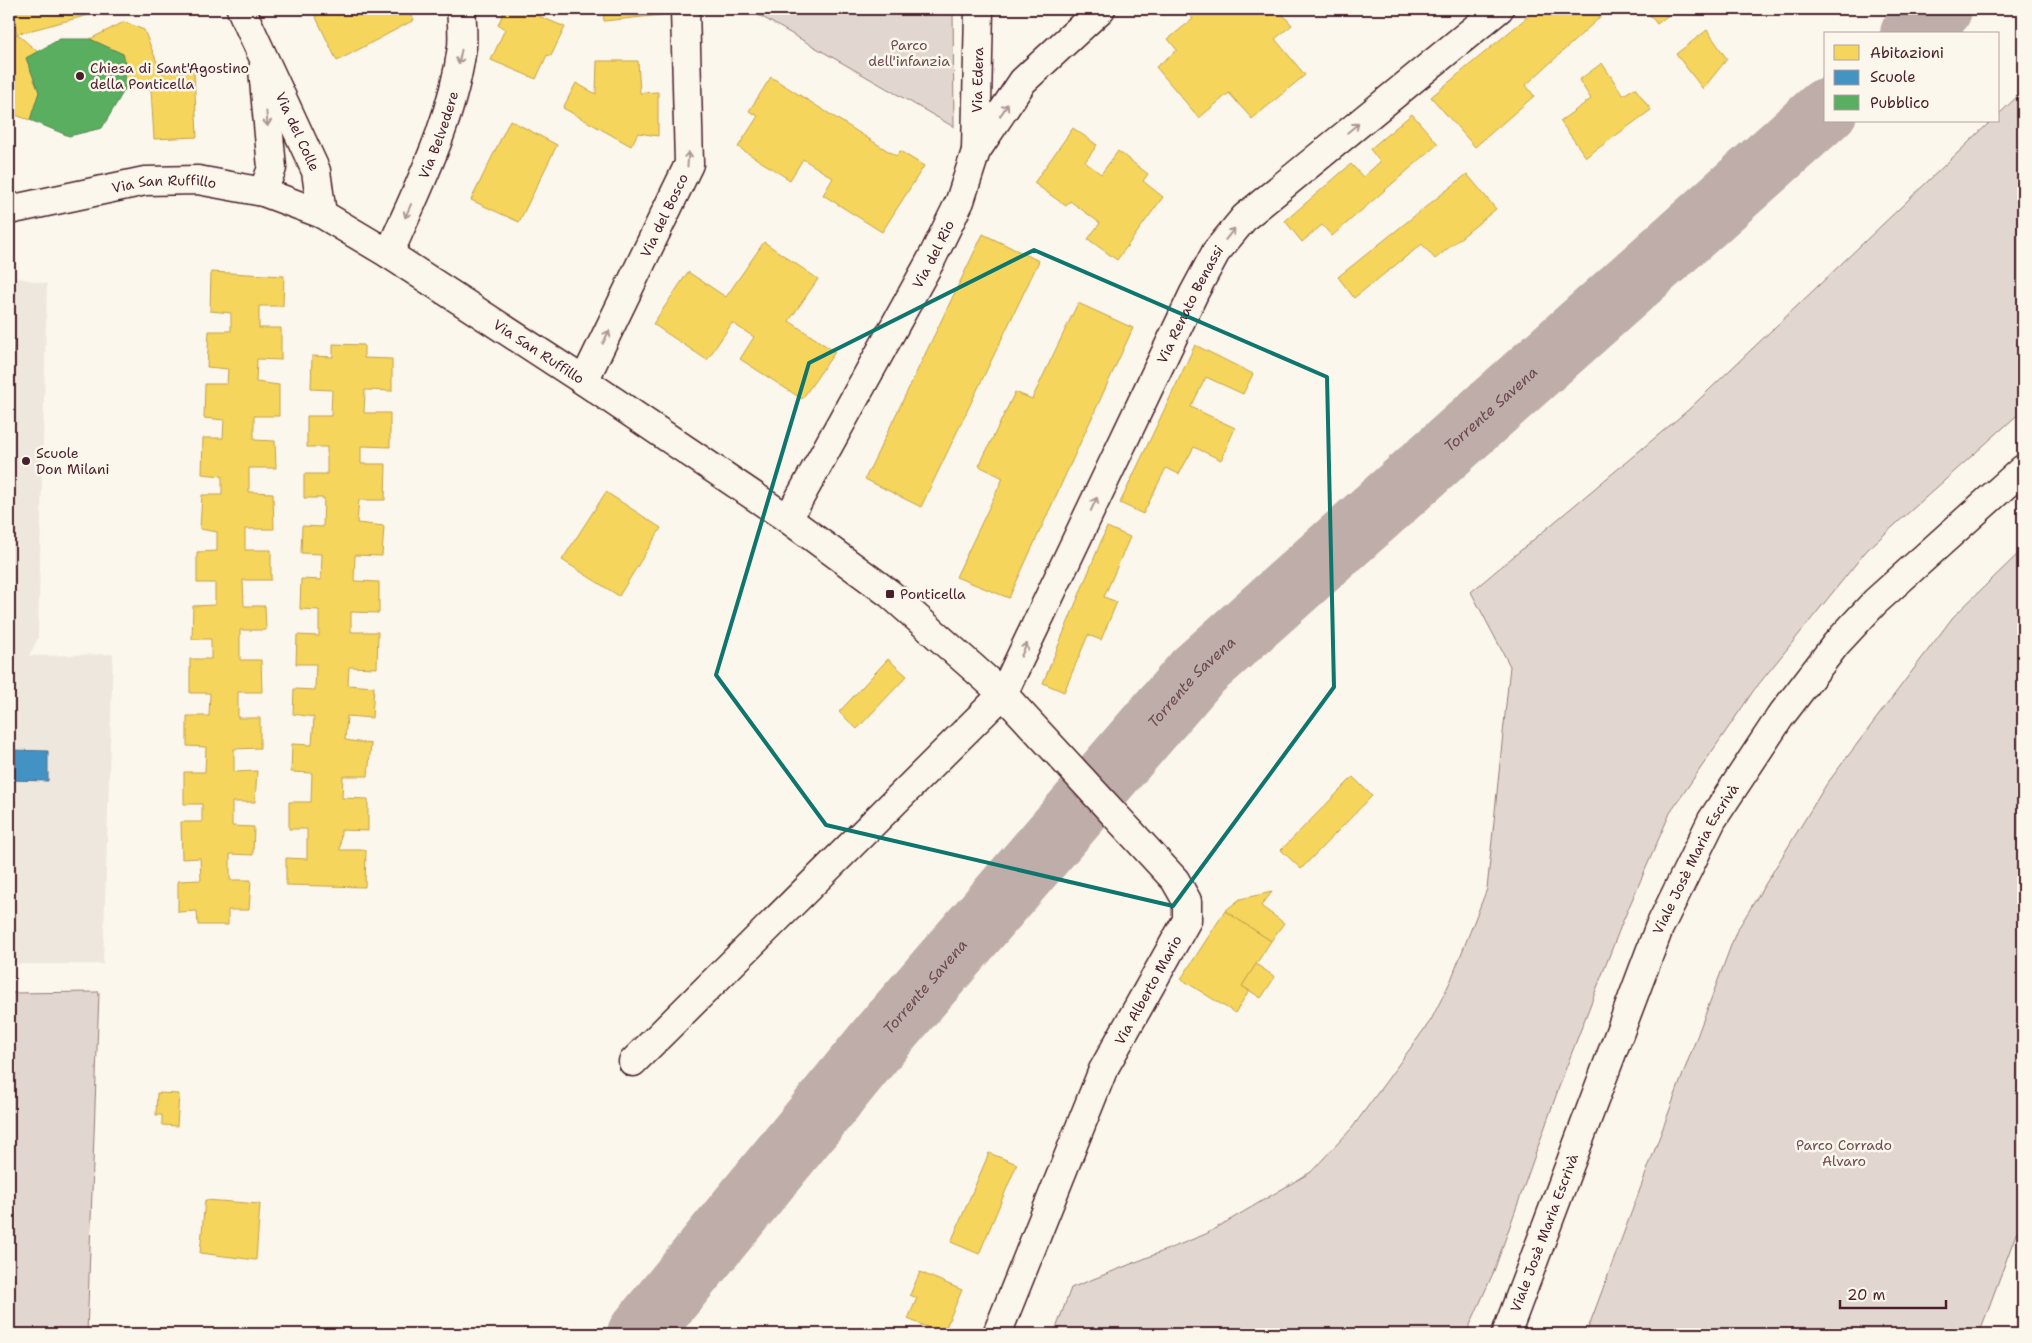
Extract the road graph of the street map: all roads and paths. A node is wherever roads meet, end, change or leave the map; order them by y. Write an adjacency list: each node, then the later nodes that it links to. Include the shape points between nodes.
1 (241, 9): 7 (street, Via del Colle)
2 (461, 9): 12 (street, Via Belvedere, one-way to 12, via 462,46 450,105 432,155)
3 (685, 9): 13 (street, Via del Bosco, one-way to 3, via 689,164)
4 (978, 9): 8 (street, Via Edera)
5 (1101, 9): 8 (street, Via del Rio, one-way to 5, via 1023,81)
6 (1499, 9): 16 (street, Via Renato Benassi, one-way to 6, via 1216,252 1245,217)
7 (262, 53): 9 (street, Via del Colle, one-way to 9, via 272,168); 11 (street, Via del Colle, via 316,171)
8 (976, 150): 15 (street, Via del Rio, via 960,201 932,260)
9 (263, 192): 10 (street, Via San Ruffillo, via 198,180 145,181); 11 (street, Via San Ruffillo)
10 (9, 210)
11 (322, 214): 12 (street, Via San Ruffillo)
12 (388, 254): 13 (street, Via San Ruffillo)
13 (584, 381): 15 (street, Via San Ruffillo)
14 (2023, 469): 19 (street, Viale Josè Maria Escrivà, via 1875,602 1836,644 1785,710 1712,820 1659,928)
15 (788, 519): 16 (street, Via San Ruffillo, via 890,594)
16 (1003, 694): 17 (street, Via Renato Benassi); 18 (street, Via Alberto Mario, via 1175,880 1188,901 1187,920 1103,1070)
17 (633, 1062)
18 (997, 1334)
19 (1506, 1334)

